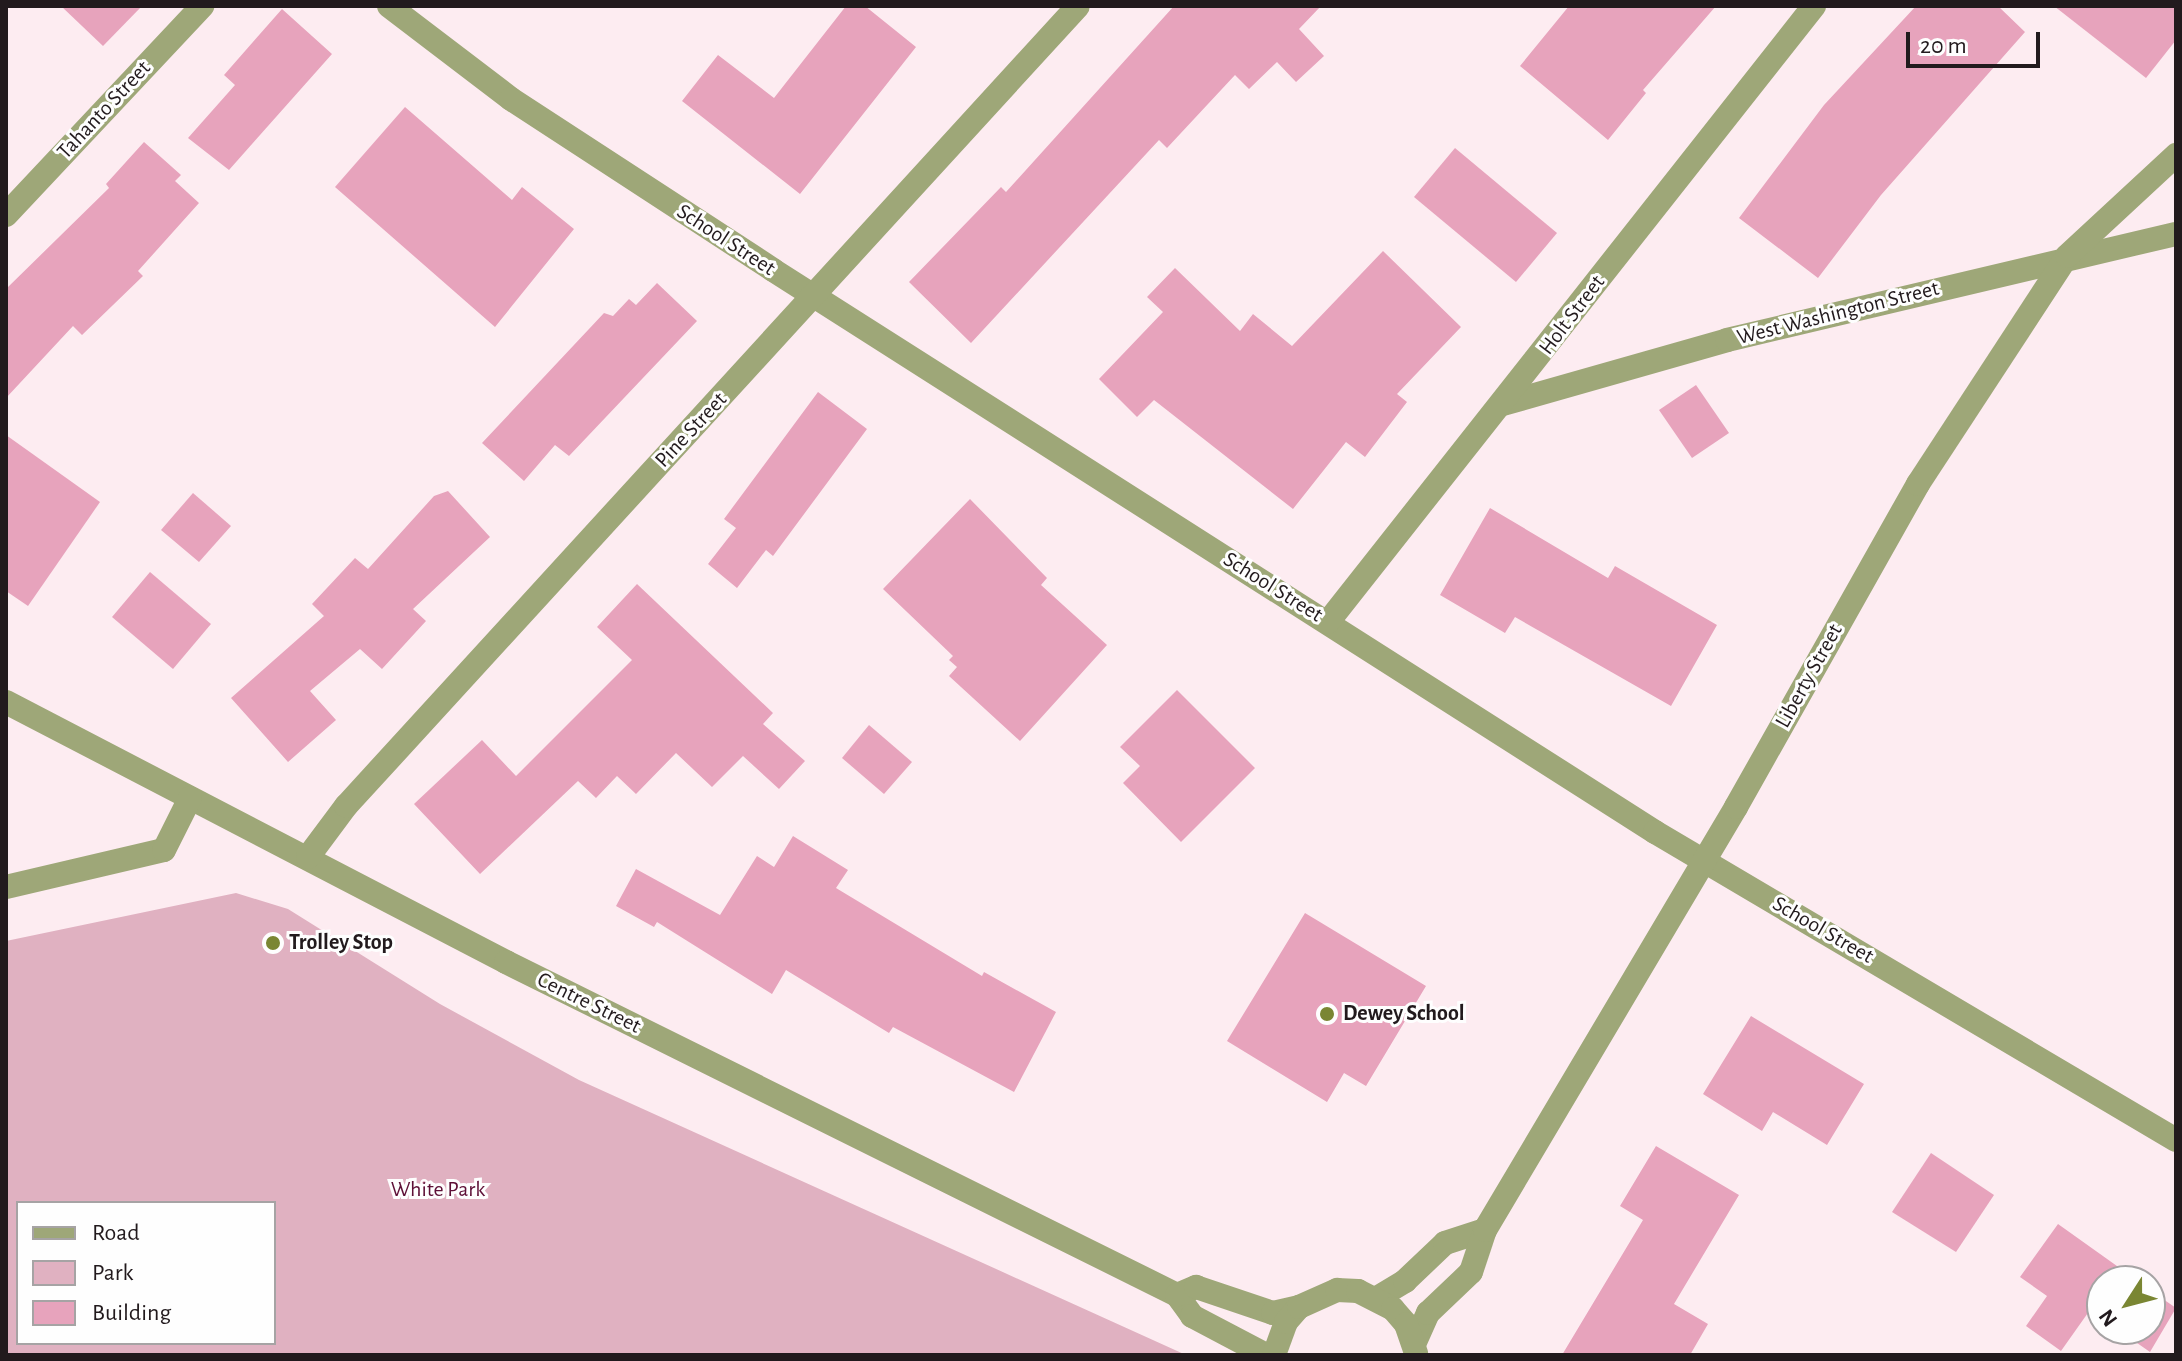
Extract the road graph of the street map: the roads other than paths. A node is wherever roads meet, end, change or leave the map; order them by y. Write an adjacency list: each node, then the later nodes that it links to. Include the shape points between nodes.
1 (202, 6): 6 (street, Tahanto Street)
2 (389, 6): 9 (street, School Street, via 511,99)
3 (1078, 6): 9 (street, Pine Street)
4 (1814, 6): 10 (street, Holt Street)
5 (2176, 155): 8 (street, Liberty Street)
6 (6, 215)
7 (2176, 234): 8 (street, West Washington Street)
8 (2067, 256): 10 (street, West Washington Street, via 1727,340); 15 (street, Liberty Street, via 1918,484)
9 (815, 296): 11 (street, School Street); 14 (street, Pine Street, via 346,806)
10 (1503, 404): 11 (street, Holt Street)
11 (1328, 622): 15 (street, School Street)
12 (6, 702): 13 (street, Centre Street)
13 (190, 798): 14 (street, Centre Street); 16 (street, via 164,850)
14 (308, 857): 19 (street, Centre Street, via 506,962)
15 (1704, 861): 17 (street, School Street); 18 (street, Liberty Street)
16 (6, 887)
17 (2176, 1140)
18 (1485, 1230): 20 (street, via 1445,1243 1405,1281); 22 (street, Liberty Street, via 1471,1272 1428,1313)
19 (1177, 1295): 21 (street, Centre Street, via 1196,1287 1273,1313); 23 (street, Centre Street, via 1192,1316)
20 (1377, 1298): 21 (street, via 1337,1290); 22 (street, via 1393,1309)
21 (1299, 1307): 24 (street, via 1286,1322)
22 (1416, 1348)
23 (1266, 1355)
24 (1274, 1355)

